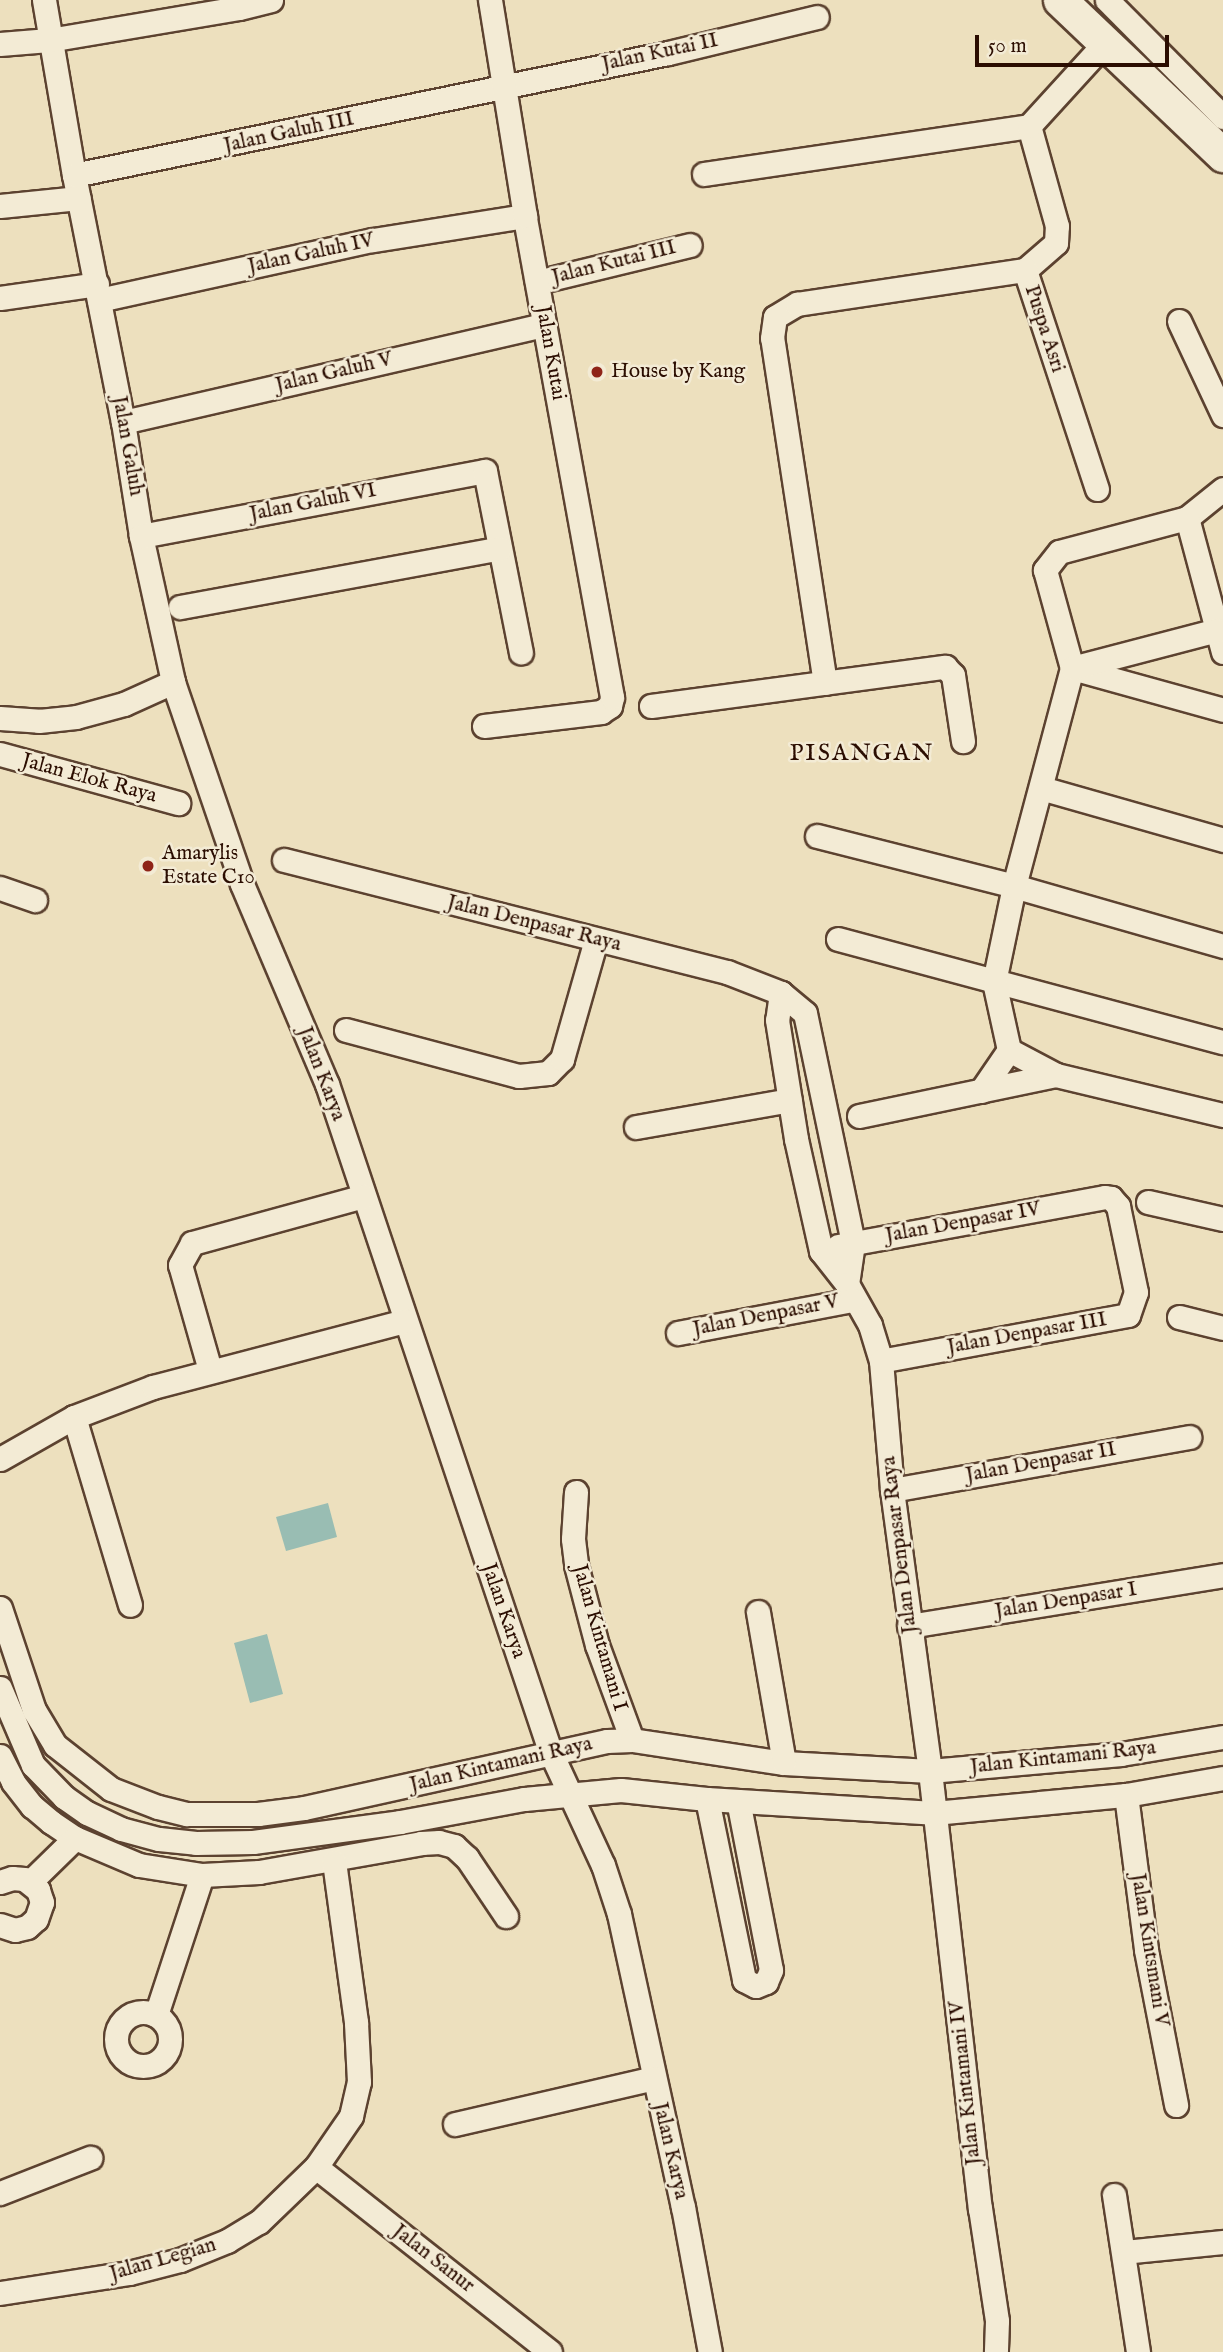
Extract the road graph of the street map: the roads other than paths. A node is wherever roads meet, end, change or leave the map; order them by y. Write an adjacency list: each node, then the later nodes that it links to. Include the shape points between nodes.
1 (44, 0): 7 (street, Jalan Galuh)
2 (271, 0): 7 (street)
3 (490, 0): 10 (street, Jalan Kutai)
4 (1060, 0): 9 (street)
5 (1107, 0): 11 (street)
6 (817, 18): 10 (street, Jalan Kutai II)
7 (49, 40): 8 (street); 15 (street, Jalan Galuh)
8 (0, 44)
9 (1104, 44): 12 (street); 13 (street)
10 (503, 85): 15 (street, Jalan Galuh III, via 240,144); 18 (street, Jalan Kutai)
11 (1223, 117)
12 (1029, 126): 14 (street); 20 (street, Puspa Asri, via 1057,226 1056,243)
13 (1223, 155)
14 (704, 174)
15 (74, 175): 16 (street, Jalan Galuh)
16 (79, 198): 17 (street); 22 (street, Jalan Galuh)
17 (0, 206)
18 (524, 216): 21 (street, Jalan Kutai); 22 (street, Jalan Galuh IV)
19 (690, 245): 21 (street, Jalan Kutai III)
20 (1025, 270): 28 (street, Puspa Asri); 38 (street, via 797,304 775,317 772,338)
21 (537, 282): 25 (street, Jalan Kutai)
22 (98, 292): 23 (street, Jalan Galuh IV); 27 (street, Jalan Galuh)
23 (0, 298)
24 (1179, 321): 26 (street)
25 (544, 325): 27 (street, Jalan Galuh V); 42 (street, Jalan Kutai, via 612,697 610,706 601,712)
26 (1223, 415)
27 (123, 422): 31 (street, Jalan Galuh)
28 (1097, 489)
29 (1223, 489): 30 (street)
30 (1187, 518): 34 (street); 36 (street, via 1059,552 1051,559 1045,570)
31 (141, 536): 32 (street, Jalan Galuh VI, via 485,471); 37 (street, Jalan Galuh)
32 (500, 548): 33 (street); 35 (street)
33 (180, 607)
34 (1220, 641): 36 (street)
35 (521, 652)
36 (1072, 668): 40 (street); 45 (street)
37 (173, 682): 41 (street, via 124,704 75,717 39,721); 50 (street, Jalan Galuh)
38 (825, 683): 39 (street); 43 (street, via 945,667 953,675)
39 (651, 706)
40 (1223, 710)
41 (0, 718)
42 (485, 726)
43 (963, 741)
44 (0, 754): 46 (street, Jalan Elok Raya)
45 (1041, 788): 48 (street); 51 (street)
46 (178, 803)
47 (817, 836): 51 (street)
48 (1223, 840)
49 (284, 860): 55 (street, Jalan Denpasar Raya)
50 (242, 884): 68 (street, Jalan Karya, via 327,1084)
51 (1014, 886): 56 (street); 57 (street)
52 (0, 888): 53 (street)
53 (35, 900)
54 (838, 939): 57 (street)
55 (596, 940): 58 (street, Jalan Denpasar Raya, via 727,972); 59 (street, via 562,1059 548,1073 519,1076)
56 (1223, 946)
57 (994, 982): 60 (street); 61 (street)
58 (781, 993): 64 (street, Jalan Denpasar Raya, via 776,1020); 72 (street, Jalan Denpasar Raya, via 805,1013)
59 (346, 1030)
60 (1223, 1042)
61 (1009, 1050): 62 (street); 63 (street)
62 (1056, 1075): 63 (street); 65 (street)
63 (981, 1091): 66 (street)
64 (790, 1100): 67 (street); 73 (street, Jalan Denpasar Raya)
65 (1223, 1115)
66 (859, 1116)
67 (636, 1127)
68 (364, 1196): 76 (street, Jalan Karya); 80 (street, via 192,1243 180,1265)
69 (1105, 1197): 72 (street, Jalan Denpasar IV); 79 (street, Jalan Denpasar III, via 1118,1206 1136,1292 1128,1315)
70 (1148, 1202): 71 (street)
71 (1223, 1219)
72 (853, 1243): 73 (street, Jalan Denpasar IV); 74 (street, Jalan Denpasar Raya)
73 (821, 1251): 74 (street, Jalan Denpasar Raya)
74 (850, 1292): 78 (street, Jalan Denpasar V); 79 (street, Jalan Denpasar Raya, via 870,1325)
75 (1179, 1317): 77 (street)
76 (405, 1321): 80 (street); 94 (street, Jalan Karya)
77 (1223, 1328)
78 (678, 1333)
79 (881, 1361): 84 (street, Jalan Denpasar Raya)
80 (210, 1370): 81 (street)
81 (74, 1416): 83 (street); 87 (street)
82 (1189, 1437): 84 (street, Jalan Denpasar II)
83 (0, 1460)
84 (892, 1490): 90 (street, Jalan Denpasar Raya)
85 (576, 1492): 93 (street, Jalan Kintamani I, via 576,1565 597,1645)
86 (1223, 1575): 90 (street, Jalan Denpasar I)
87 (130, 1605)
88 (758, 1612): 96 (street)
89 (2, 1621): 94 (street, Jalan Kintamani Raya, via 34,1710 55,1745 111,1789 187,1814 258,1814 380,1793)
90 (909, 1626): 97 (street, Jalan Denpasar Raya)
91 (0, 1688): 99 (street, Jalan Kintamani Raya, via 33,1765 50,1784 87,1813 121,1829 159,1839 253,1842)
92 (1223, 1737): 97 (street, Jalan Kintamani Raya, via 1121,1754)
93 (632, 1740): 94 (street, Jalan Kintamani Raya); 96 (street, Jalan Kintamani Raya)
94 (550, 1751): 99 (street, Jalan Karya)
95 (0, 1756): 104 (street, via 32,1806)
96 (784, 1763): 97 (street, Jalan Kintamani Raya)
97 (930, 1771): 103 (street, Jalan Denpasar Raya)
98 (1223, 1778): 100 (street, Jalan Kintamani Raya)
99 (568, 1794): 101 (street, Jalan Kintamani Raya, via 621,1790); 112 (street, Jalan Karya, via 603,1865 619,1913)
100 (1126, 1795): 103 (street, Jalan Kintamani Raya); 113 (street, Jalan Kintsmani V, via 1146,1950)
101 (707, 1800): 102 (street, Jalan Kintamani Raya); 102 (street, via 744,1980 755,1986 766,1982 771,1970)
102 (738, 1801): 103 (street, Jalan Kintamani Raya)
103 (934, 1813): 124 (street, Jalan Kintamani IV, via 996,2321)
104 (75, 1838): 106 (street, via 139,1865); 108 (street)
105 (334, 1861): 106 (street); 109 (street, via 421,1843 454,1846); 116 (street, Jalan Legian, via 356,2022 359,2082 351,2116)
106 (202, 1875): 111 (street)
107 (0, 1882): 108 (street, via 18,1878)
108 (30, 1882): 110 (street, via 42,1902 36,1919 21,1929)
109 (506, 1916)
110 (0, 1925)
111 (156, 2015)
112 (654, 2078): 114 (street); 123 (street, Jalan Karya)
113 (1176, 2105)
114 (455, 2124)
115 (90, 2158): 117 (street)
116 (316, 2167): 121 (street, Jalan Legian, via 259,2222 228,2241 180,2260 129,2273); 122 (street, Jalan Sanur)
117 (0, 2193)
118 (1114, 2195): 120 (street)
119 (1223, 2242): 120 (street)
120 (1124, 2252): 125 (street)
121 (0, 2292)
122 (551, 2352)
123 (710, 2352)
124 (996, 2352)
125 (1138, 2352)

